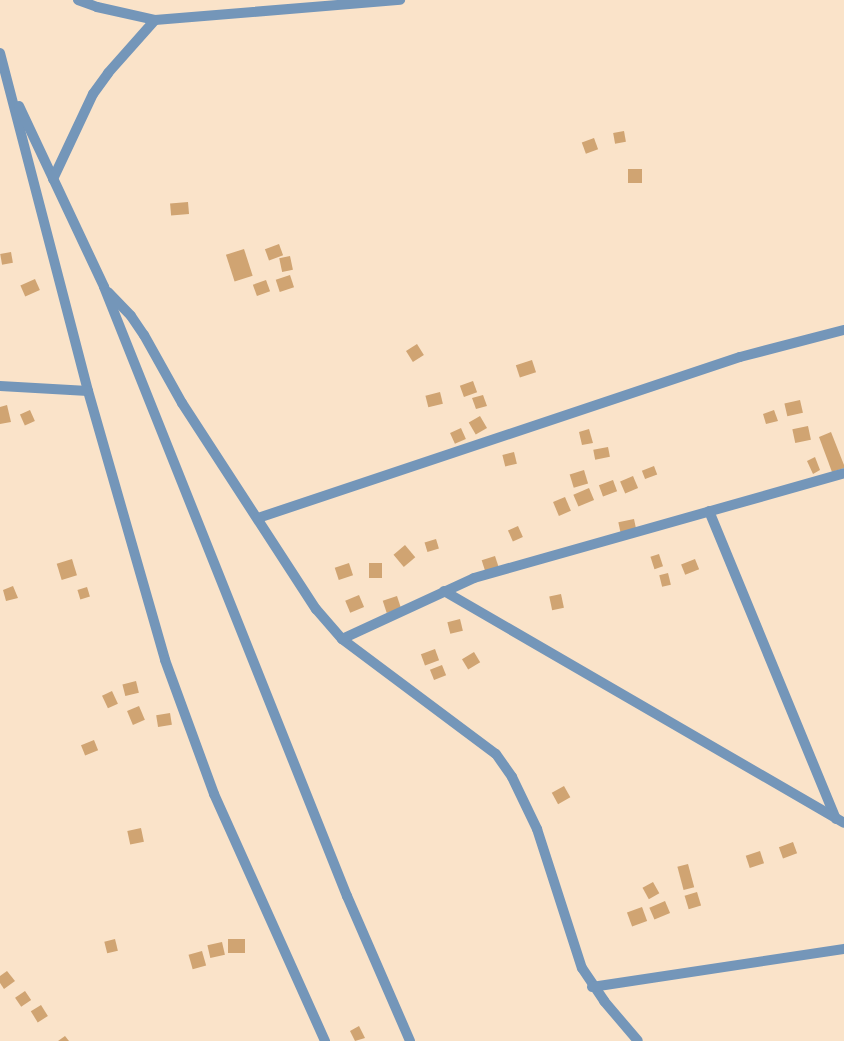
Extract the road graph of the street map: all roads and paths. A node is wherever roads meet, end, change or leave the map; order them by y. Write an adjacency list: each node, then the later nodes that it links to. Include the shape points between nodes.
1 (78, 0): 3 (street, via 97,8)
2 (400, 0): 3 (street)
3 (155, 20): 6 (street, via 93,94)
4 (0, 53): 5 (street)
5 (7, 80): 6 (street); 10 (street)
6 (53, 179): 7 (street)
7 (104, 288): 13 (street, via 131,316 144,335 182,403); 20 (street, via 347,896)
8 (844, 330): 13 (street, via 740,357)
9 (0, 386): 10 (street)
10 (88, 392): 19 (street, via 165,660 214,794)
11 (844, 473): 12 (street)
12 (709, 511): 14 (street, via 474,578); 16 (street)
13 (258, 518): 15 (street, via 316,610)
14 (444, 591): 15 (street); 16 (street)
15 (342, 639): 18 (street, via 496,754 512,777 537,829 582,968)
16 (840, 821)
17 (844, 949): 18 (street)
18 (592, 987): 21 (street)
19 (325, 1041)
20 (410, 1041)
21 (638, 1041)

